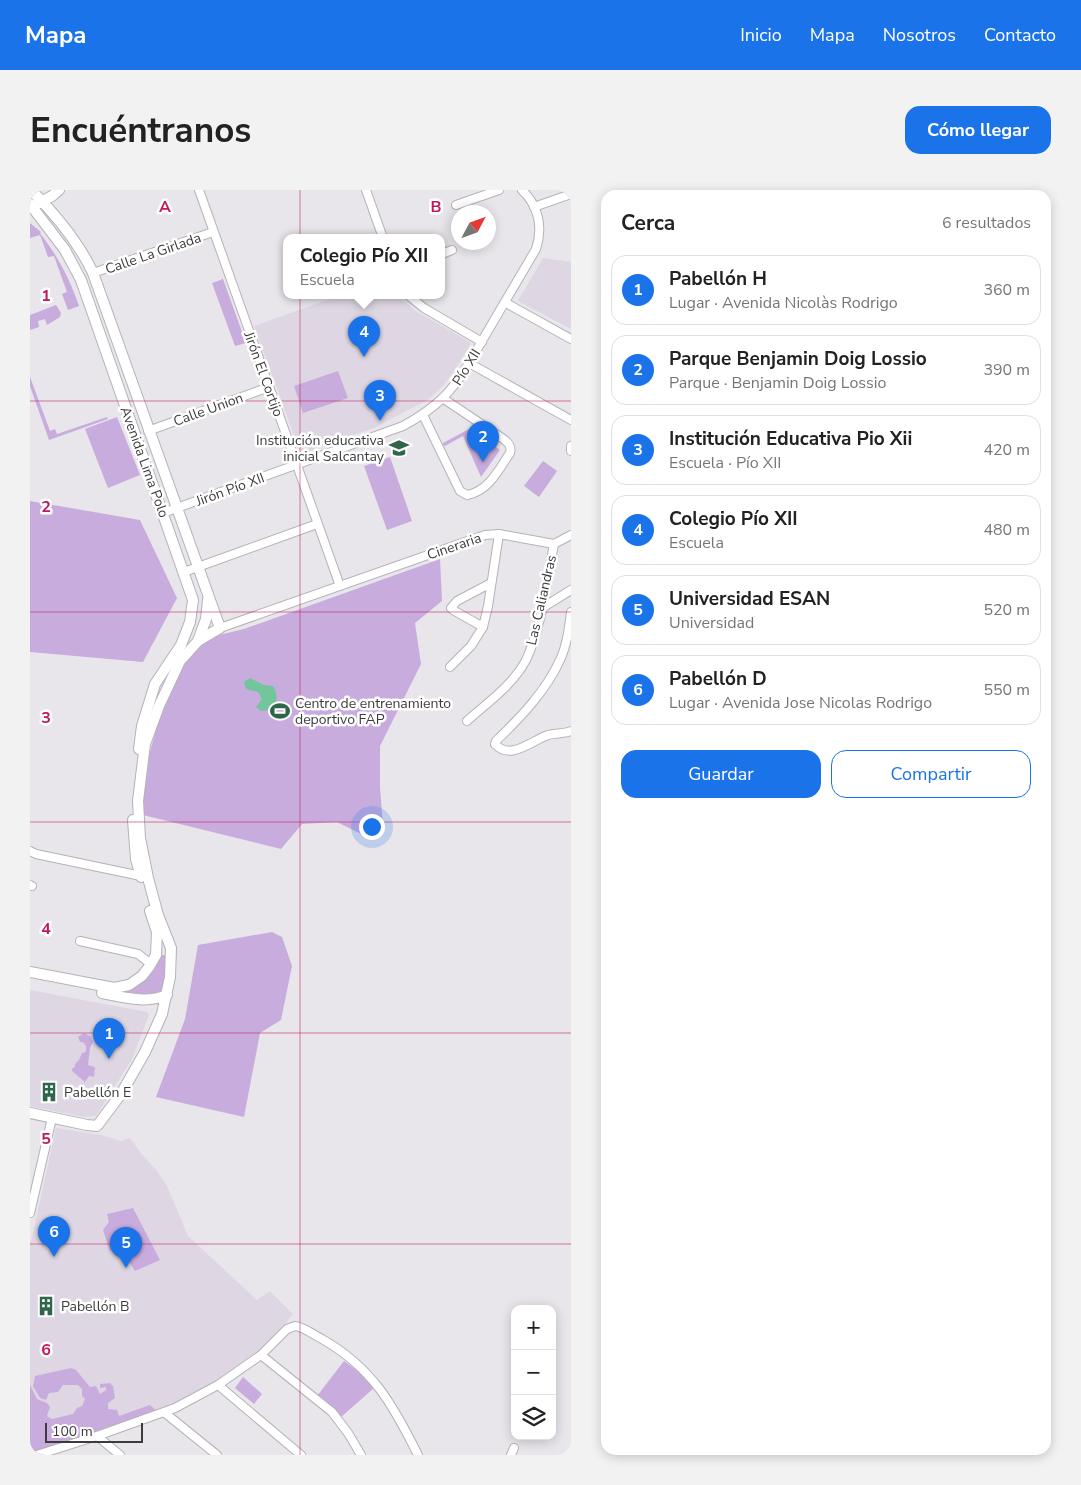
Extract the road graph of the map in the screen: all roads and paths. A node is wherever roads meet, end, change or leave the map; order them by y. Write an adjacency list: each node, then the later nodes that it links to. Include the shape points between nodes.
1 (198, 190): 13 (street, Jirón El Cortijo)
2 (366, 190): 14 (street)
3 (499, 190): 9 (street)
4 (522, 190): 11 (street, Pío XII)
5 (59, 191): 8 (main road); 12 (main road, via 57,206)
6 (33, 192): 8 (main road, Avenida Lima Polo)
7 (571, 194): 11 (street)
8 (42, 202): 10 (main road); 12 (main road, Avenida Lima Polo)
9 (456, 205)
10 (31, 206): 26 (main road, Avenida Lima Polo, via 79,274)
11 (534, 207): 19 (street, Pío XII, via 540,223 539,240 533,257)
12 (61, 223): 17 (main road, Avenida Lima Polo, via 81,250)
13 (214, 232): 17 (street, Calle La Girlada); 23 (street, Jirón El Cortijo)
14 (382, 234)
15 (452, 250): 16 (street)
16 (445, 253)
17 (92, 273): 24 (main road, Avenida Lima Polo)
18 (413, 299): 21 (street)
19 (506, 303): 20 (street); 21 (street, Pío XII)
20 (571, 339)
21 (482, 342): 22 (street, Pío XII)
22 (469, 363): 25 (street, Pío XII); 28 (street)
23 (269, 387): 29 (street, Calle Union); 32 (street, Jirón El Cortijo)
24 (136, 395): 26 (main road); 29 (main road, Avenida Lima Polo)
25 (444, 398): 27 (street, Pío XII); 27 (street, via 510,445 510,453 484,488 468,496 460,491)
26 (123, 399): 34 (main road, Avenida Lima Polo)
27 (424, 415): 32 (street, Pío XII, via 403,426)
28 (570, 419)
29 (148, 431): 33 (main road, Avenida Lima Polo)
30 (571, 446): 31 (street)
31 (571, 451)
32 (297, 465): 33 (street, Jirón Pío XII); 35 (street, Jirón El Cortijo)
33 (176, 509): 34 (street, Jirón Pío XII); 39 (main road, Avenida Lima Polo)
34 (163, 513): 40 (main road, Avenida Lima Polo)
35 (317, 524): 39 (street); 42 (street, Jirón El Cortijo)
36 (499, 534): 38 (street, Cineraria); 41 (street); 42 (street, Cineraria, via 485,535)
37 (571, 535): 38 (street)
38 (554, 544): 45 (street, Las Caliandras)
39 (198, 568): 40 (street); 44 (main road, Avenida Lima Polo)
40 (184, 572): 54 (main road, Avenida Lima Polo, via 193,600 190,622 181,645 155,684 142,726 133,800 136,860)
41 (491, 583): 47 (street); 47 (street, via 451,608)
42 (340, 586): 48 (street, Cineraria)
43 (571, 590): 45 (street)
44 (208, 599): 48 (main road, Avenida Lima Polo); 49 (main road, Avenida Lima Polo, via 206,619)
45 (542, 608): 51 (street, Las Caliandras, via 526,661 503,688)
46 (571, 612): 52 (street, via 564,649 552,675 515,723 494,744 508,752 547,736)
47 (483, 627): 50 (street, via 471,646)
48 (220, 628): 49 (main road)
49 (198, 641): 57 (main road, via 178,664 158,706 145,744 138,800 140,838 148,878 171,948)
50 (450, 667)
51 (467, 721)
52 (571, 731)
53 (30, 851): 54 (street)
54 (141, 876): 56 (main road, Avenida Lima Polo, via 158,939)
55 (80, 941): 56 (street)
56 (154, 960): 57 (main road, via 160,952 167,953); 58 (main road, via 138,979 124,987 114,988)
57 (172, 964): 60 (main road)
58 (30, 972)
59 (30, 978): 61 (main road)
60 (167, 995): 61 (main road, via 155,999); 62 (main road)
61 (134, 999): 62 (main road, via 154,1006 158,1012)
62 (158, 1023): 64 (main road, via 139,1064 100,1123 92,1126)
63 (30, 1113): 64 (main road)
64 (52, 1118): 65 (street)
65 (30, 1213)
66 (261, 1355): 67 (street); 74 (street, via 332,1412); 75 (street, via 287,1329 295,1326 328,1342 373,1380 392,1406)
67 (218, 1385): 68 (street); 73 (street)
68 (165, 1413): 69 (street); 72 (street)
69 (96, 1436): 70 (street); 71 (street)
70 (37, 1455)
71 (120, 1455)
72 (217, 1455)
73 (301, 1455)
74 (360, 1455)
75 (418, 1455)

